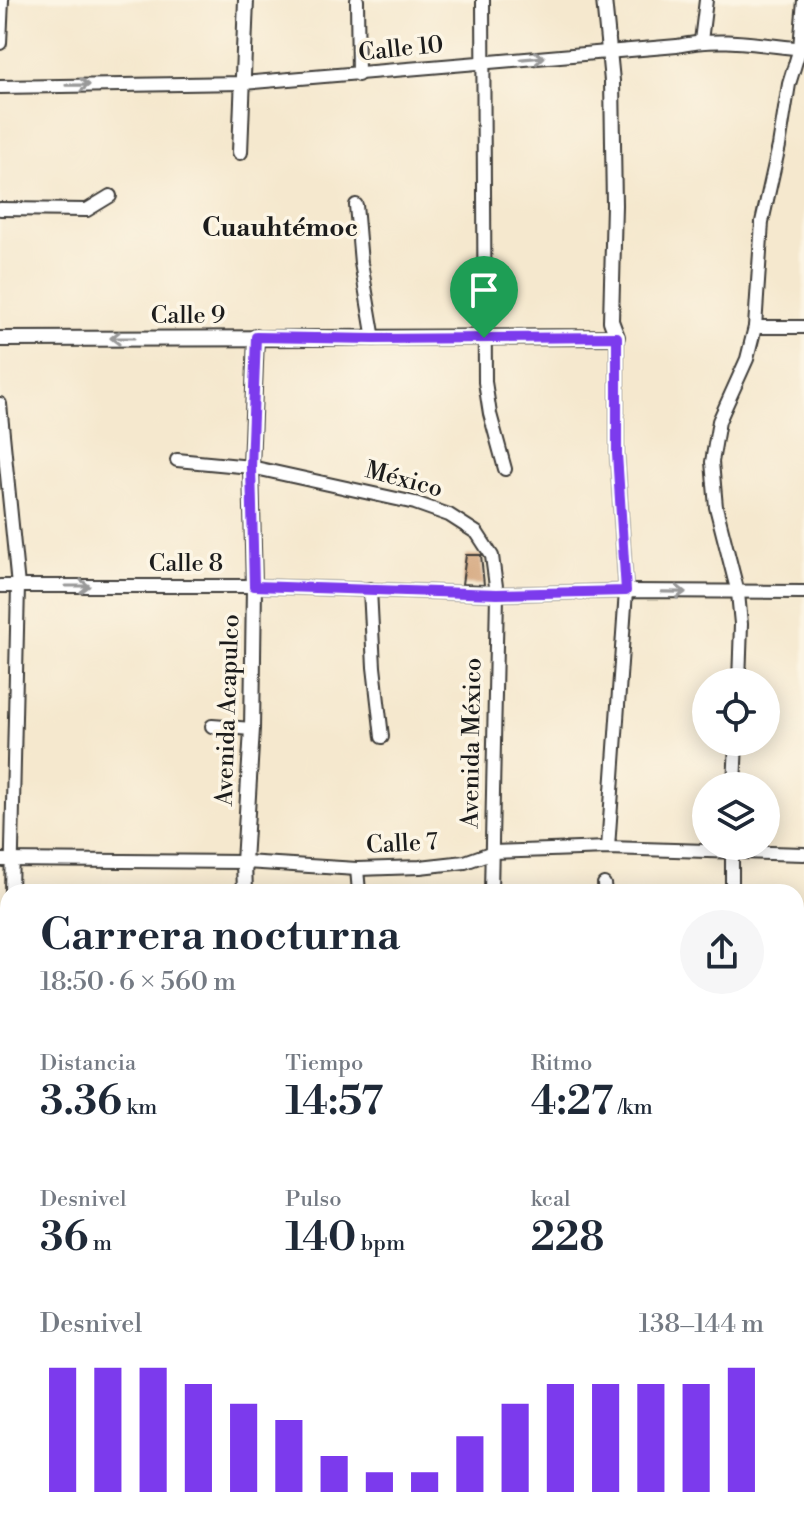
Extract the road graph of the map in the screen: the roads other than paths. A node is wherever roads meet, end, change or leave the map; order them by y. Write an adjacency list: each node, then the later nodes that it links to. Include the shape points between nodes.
1 (2, 0): 9 (street)
2 (246, 0): 14 (street)
3 (357, 0): 13 (street)
4 (483, 0): 12 (street)
5 (604, 0): 11 (street)
6 (706, 0): 8 (street)
7 (804, 0): 10 (street)
8 (701, 41): 10 (street, Calle 10); 11 (street, Calle 10)
9 (0, 43)
10 (802, 49): 20 (street, via 789,84 762,222)
11 (607, 52): 12 (street, Calle 10, one-way to 11); 23 (street, via 614,205 611,321)
12 (482, 63): 13 (street, Calle 10); 24 (street)
13 (358, 75): 14 (street, Calle 10)
14 (243, 83): 15 (street, Calle 10, one-way to 14); 16 (street)
15 (0, 87)
16 (240, 152)
17 (110, 196): 19 (street, via 87,210)
18 (356, 205): 26 (street)
19 (0, 209)
20 (755, 327): 21 (street); 37 (street, via 719,421 712,462 716,507)
21 (804, 327)
22 (256, 337): 25 (street, Calle 9, one-way to 25); 26 (street, Calle 9); 29 (street, Avenida Acapulco)
23 (617, 337): 24 (street, Calle 9); 35 (street, via 617,454)
24 (484, 338): 26 (street, Calle 9); 30 (street, via 490,414)
25 (0, 339)
26 (374, 339)
27 (0, 404): 32 (street)
28 (177, 460): 29 (street, México)
29 (251, 467): 33 (street, Avenida Acapulco); 38 (street, México, via 449,515 477,533 492,556)
30 (505, 469)
31 (0, 586): 32 (street, Calle 8)
32 (18, 586): 33 (street, Calle 8, one-way to 33); 43 (street)
33 (254, 586): 34 (street, Calle 8); 41 (street, Avenida Acapulco)
34 (370, 589): 38 (street, Calle 8); 44 (street)
35 (626, 591): 37 (street, Calle 8, one-way to 37); 38 (street, Calle 8); 45 (street)
36 (804, 592): 37 (street, Calle 8)
37 (738, 593): 39 (street)
38 (497, 594): 47 (street, Avenida México)
39 (739, 668)
40 (212, 726): 41 (street)
41 (252, 729): 52 (street, Avenida Acapulco)
42 (0, 732): 43 (street)
43 (15, 732): 50 (street)
44 (382, 737)
45 (608, 848): 46 (street, Calle 7); 47 (street, Calle 7)
46 (692, 849)
47 (493, 852): 53 (street, Calle 7, via 465,862); 57 (street, Avenida México)
48 (780, 852): 49 (street, Calle 7)
49 (804, 854)
50 (6, 860): 52 (street, Calle 7); 54 (street)
51 (732, 860): 58 (street)
52 (244, 862): 53 (street, Calle 7); 55 (street, Avenida Acapulco)
53 (357, 869): 56 (street)
54 (10, 884)
55 (245, 884)
56 (358, 884)
57 (491, 884)
58 (732, 884)

